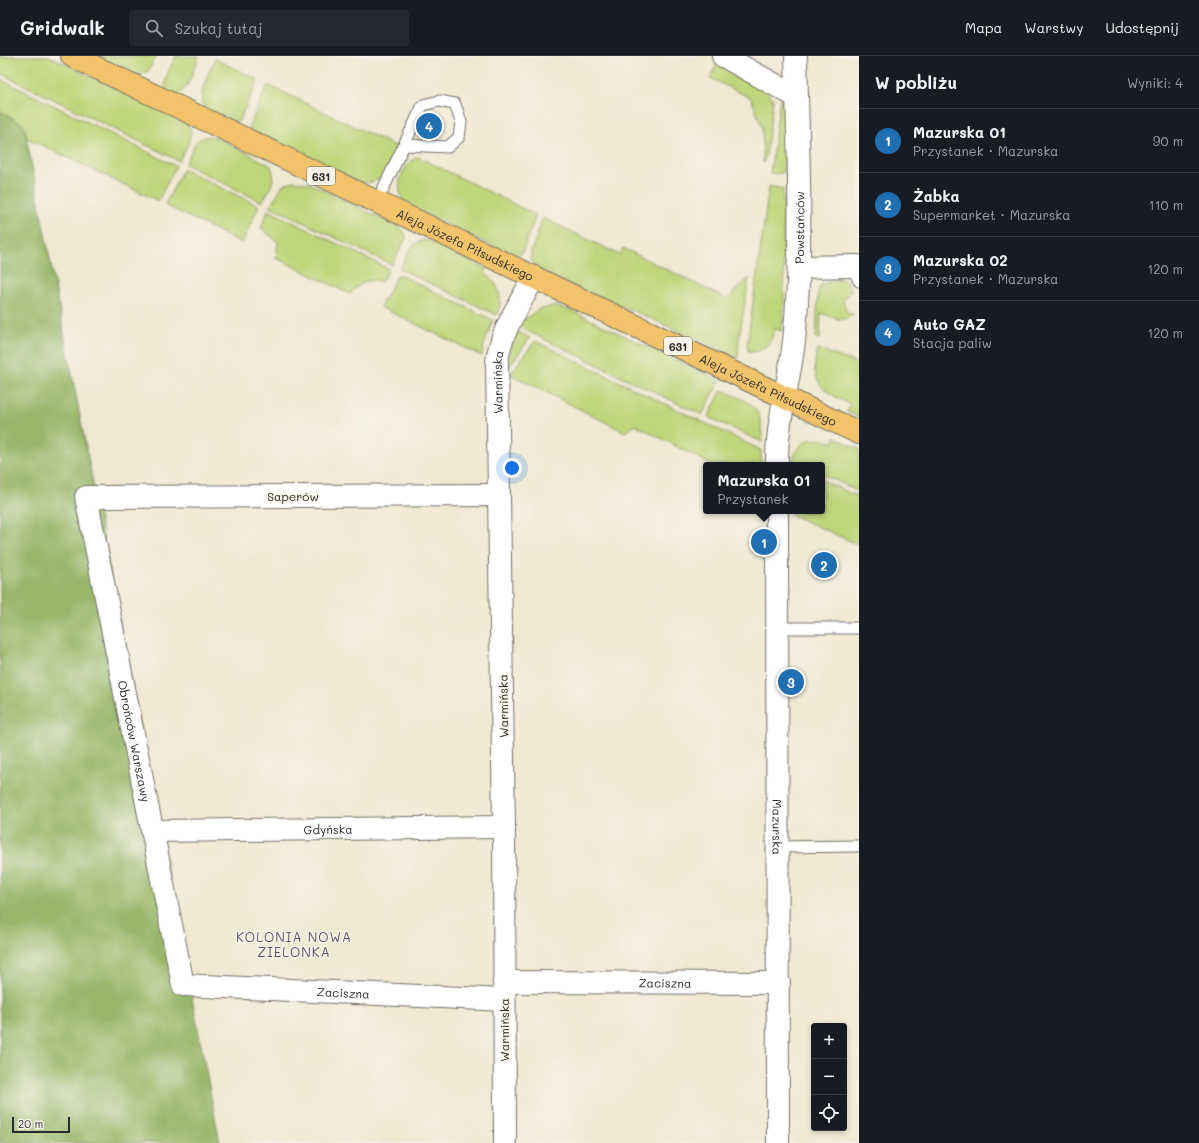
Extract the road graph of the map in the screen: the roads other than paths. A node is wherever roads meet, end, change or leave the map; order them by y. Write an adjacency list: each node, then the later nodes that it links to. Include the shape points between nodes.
1 (72, 56): 6 (main road, Aleja Józefa Piłsudskiego / 631)
2 (723, 56): 4 (street)
3 (796, 56): 4 (street, Powstańców)
4 (797, 97): 7 (street, Powstańców)
5 (404, 145): 5 (lane, via 448,147 459,136 461,122 455,104 439,101 423,105); 6 (lane)
6 (377, 202): 9 (main road, Aleja Józefa Piłsudskiego / 631)
7 (799, 267): 8 (street); 10 (street, Powstańców, via 795,331)
8 (857, 271)
9 (534, 278): 10 (main road, Aleja Józefa Piłsudskiego / 631); 13 (street, Warmińska, via 498,348)
10 (784, 397): 11 (main road, Aleja Józefa Piłsudskiego / 631); 12 (street)
11 (859, 433)
12 (777, 462)
13 (499, 495): 14 (street, Saperów); 18 (street, Warmińska)
14 (86, 497): 19 (street, Obrońców Warszawy)
15 (777, 514): 16 (street, Mazurska)
16 (778, 628): 17 (lane); 21 (street, Mazurska)
17 (859, 628)
18 (504, 827): 19 (street, Gdyńska); 24 (street, Warmińska)
19 (152, 831): 23 (street, Obrońców Warszawy)
20 (859, 846): 21 (lane)
21 (779, 847): 22 (street, Mazurska)
22 (779, 983): 24 (street, Zaciszna); 26 (street, Mazurska)
23 (183, 985): 24 (street, Zaciszna)
24 (504, 991): 25 (street, Warmińska)
25 (505, 1143)
26 (778, 1143)

